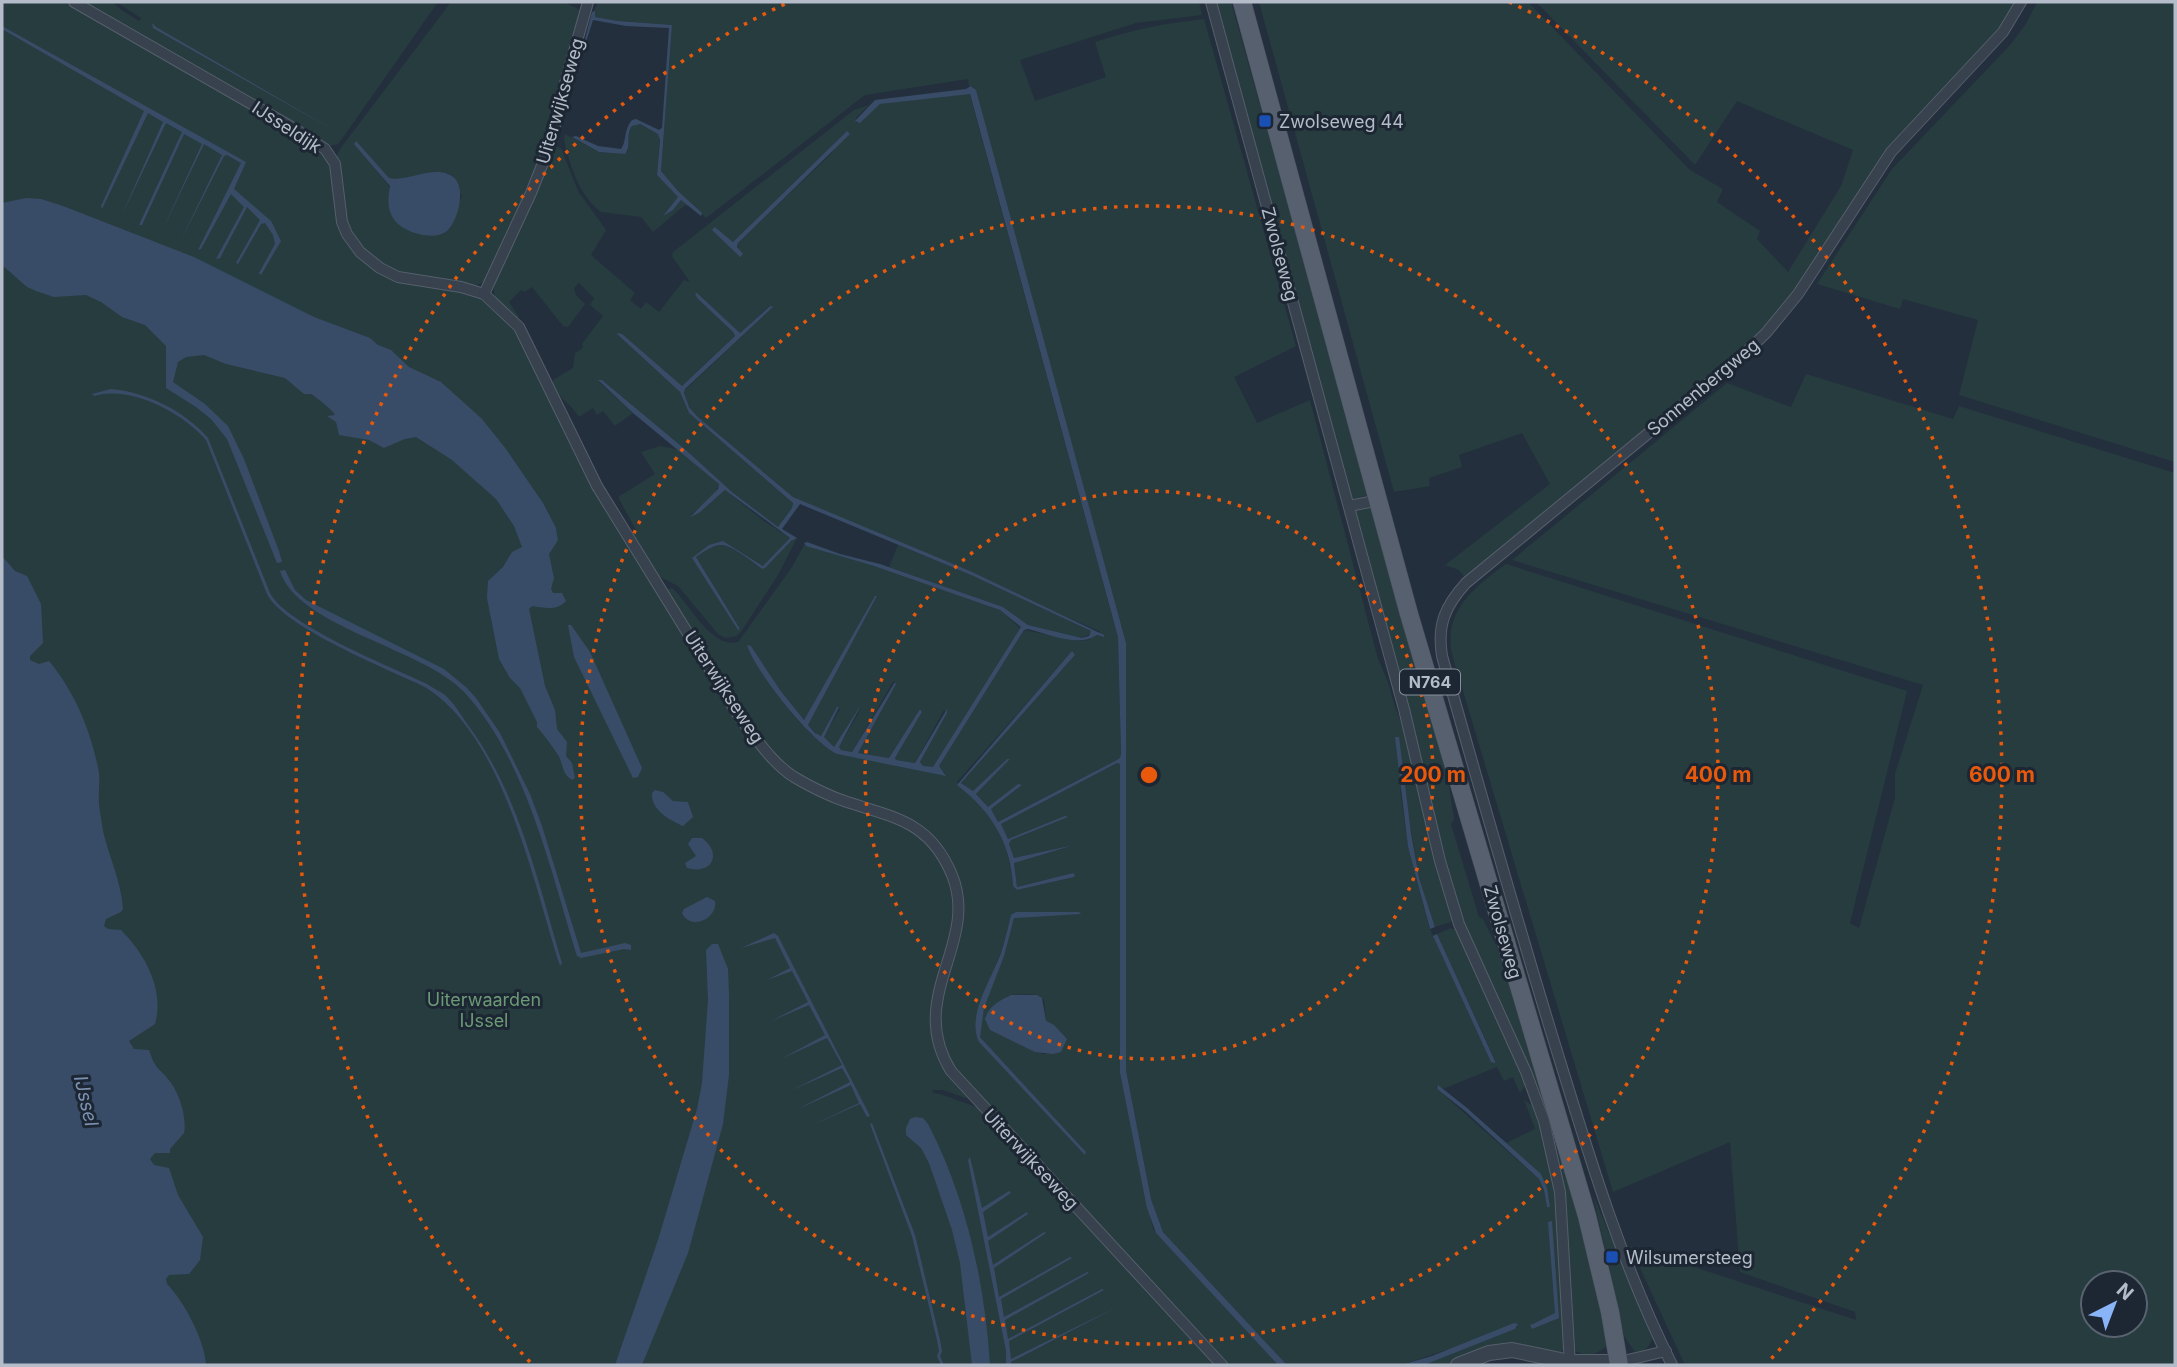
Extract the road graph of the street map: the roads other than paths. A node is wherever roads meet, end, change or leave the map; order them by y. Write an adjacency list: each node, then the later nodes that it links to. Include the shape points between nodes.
1 (74, 2): 6 (street, IJsseldijk, via 324,149 337,171 346,234 380,268 408,279)
2 (588, 2): 6 (street, Uiterwijkseweg, via 552,140)
3 (1211, 2): 8 (street, Zwolseweg)
4 (1242, 2): 7 (main road, Zwolseweg / N764)
5 (2021, 2): 9 (street, Sonnenbergweg, via 2003,32 1891,152 1798,294 1766,333 1466,583 1445,608)
6 (484, 294): 11 (street, Uiterwijkseweg, via 523,333 597,486 740,718 765,750 792,775 827,794 908,822 938,850 952,876 958,903 957,928 935,1007 944,1059 982,1107)
7 (1380, 500): 8 (street); 12 (main road, Zwolseweg / N764, via 1409,614 1587,1216)
8 (1349, 506): 13 (street, Zwolseweg, via 1459,924 1544,1121 1560,1192)
9 (1440, 643): 10 (street, Zwolseweg, via 1596,1181)
10 (1665, 1352): 12 (street); 15 (street, Zwolseweg)
11 (1218, 1363)
12 (1619, 1363): 13 (street)
13 (1570, 1364): 14 (street, via 1512,1350)
14 (1458, 1365)
15 (1672, 1365)

